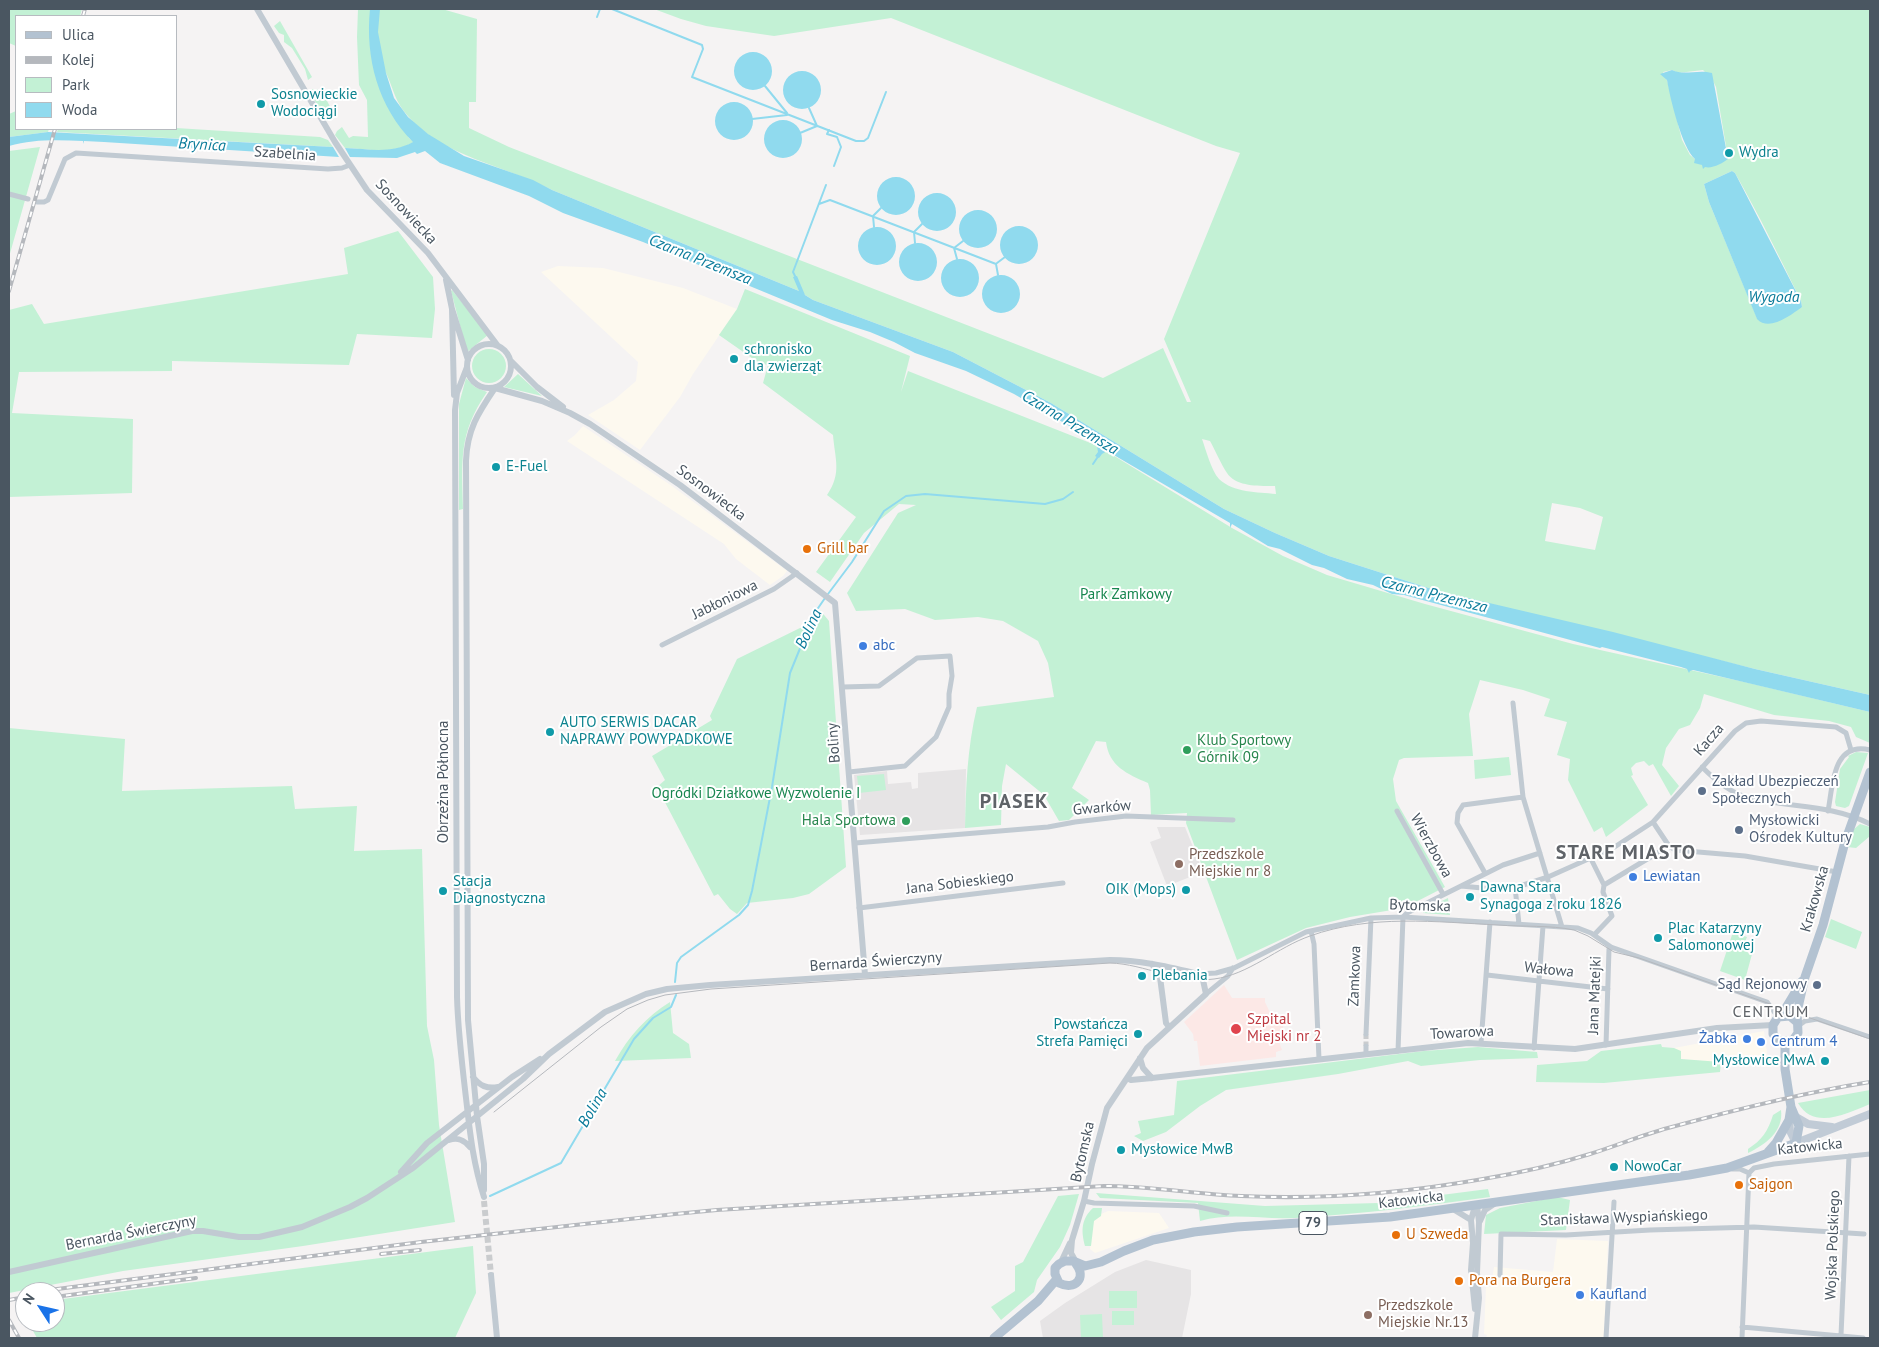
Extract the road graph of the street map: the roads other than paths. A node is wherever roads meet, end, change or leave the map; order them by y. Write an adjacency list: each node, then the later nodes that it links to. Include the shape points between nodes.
1 (257, 9): 2 (street, Sosnowiecka)
2 (349, 164): 5 (street, Szabelnia, via 328,169 76,153 65,159 48,200); 6 (street, Sosnowiecka, via 367,190)
3 (9, 194): 4 (street)
4 (28, 199)
5 (37, 202)
6 (446, 276): 7 (street, Sosnowiecka); 8 (street, Sosnowiecka)
7 (452, 309): 10 (street, Sosnowiecka); 12 (street)
8 (498, 346): 9 (street, Sosnowiecka); 10 (street, via 479,346 470,354)
9 (510, 360): 11 (street, via 508,377); 13 (street, Sosnowiecka)
10 (467, 364): 11 (street, Sosnowiecka, via 474,383 480,387); 12 (street, Obrzeżna Północna)
11 (495, 388): 13 (street, Sosnowiecka, via 542,401); 15 (street, Obrzeżna Północna, via 475,419 467,444)
12 (455, 410): 14 (street, Obrzeżna Północna)
13 (570, 413): 16 (street, Sosnowiecka, via 680,485)
14 (456, 560): 15 (street); 27 (street, Obrzeżna Północna)
15 (467, 560): 26 (street, Obrzeżna Północna)
16 (796, 573): 17 (street, Sosnowiecka); 18 (street, Jabłoniowa, via 774,589)
17 (832, 600): 19 (street, Boliny, via 836,607)
18 (662, 645)
19 (843, 687): 24 (street, Boliny); 24 (street, via 879,686 917,658 950,656 949,707 936,737 905,766)
20 (1513, 702): 28 (street)
21 (1851, 750): 22 (street); 23 (street, Kacza, via 1846,732 1836,727 1748,722 1737,728); 30 (street, via 1836,768)
22 (1870, 750)
23 (1702, 768): 30 (street, via 1747,797); 33 (street, Kacza)
24 (849, 772): 35 (street, Boliny)
25 (1870, 772): 31 (main road, Krakowska)
26 (467, 777): 27 (street); 83 (street, Obrzeżna Północna, via 468,1020)
27 (457, 778): 88 (street, Obrzeżna Północna, via 458,1022)
28 (1523, 797): 37 (street); 40 (street, via 1464,805 1459,809 1458,823)
29 (1397, 811): 46 (street, Wierzbowa)
30 (1828, 811): 31 (street)
31 (1854, 817): 34 (street); 39 (main road, Krakowska)
32 (1233, 820): 35 (street, Gwarków, via 1126,816 1055,826)
33 (1653, 822): 36 (street); 38 (street, Kacza)
34 (1870, 824)
35 (855, 843): 47 (street, Boliny)
36 (1669, 846): 39 (street, via 1675,850 1745,856); 43 (street)
37 (1540, 853): 40 (street); 41 (street)
38 (1591, 859): 41 (street, Kacza); 43 (street)
39 (1837, 872): 64 (main road, Krakowska)
40 (1485, 873): 44 (street)
41 (1548, 877): 45 (street, Kacza); 53 (street)
42 (1063, 883): 47 (street, Jana Sobieskiego)
43 (1604, 885): 55 (street, via 1612,916)
44 (1461, 886): 45 (street, Kacza); 46 (street)
45 (1515, 887): 51 (street)
46 (1443, 894): 48 (street, via 1406,912)
47 (859, 908): 61 (street, Boliny)
48 (1403, 917): 49 (street, Bytomska); 50 (street, Bytomska); 78 (street)
49 (1372, 918): 54 (street, Bytomska); 71 (street, Zamkowa)
50 (1490, 922): 51 (street, Bytomska); 62 (street)
51 (1519, 924): 52 (street, Bytomska)
52 (1543, 926): 53 (street, Bytomska); 65 (street)
53 (1562, 927): 55 (street, Bytomska, via 1578,928)
54 (1311, 931): 59 (street, Bytomska); 82 (street)
55 (1594, 935): 56 (street, Bytomska)
56 (1611, 947): 66 (street, Jana Matejki); 68 (street, Bytomska, via 1767,1002)
57 (1152, 964): 58 (street, Bernarda Świerczyny); 61 (street, Bernarda Świerczyny, via 1110,960); 63 (street)
58 (1170, 966): 60 (street, Bernarda Świerczyny); 63 (street)
59 (1234, 968): 60 (street, Bytomska); 67 (street, Bytomska)
60 (1199, 974): 67 (street)
61 (865, 975): 79 (street, Bernarda Świerczyny, via 653,992 605,1012)
62 (1487, 975): 65 (street, Wałowa); 73 (street)
63 (1160, 976): 70 (street)
64 (1805, 977): 68 (main road, Krakowska); 69 (main road, Krakowska, via 1798,1007)
65 (1539, 982): 66 (street, Wałowa); 77 (street)
66 (1608, 988): 75 (street, Jana Matejki)
67 (1206, 994): 70 (street, Bytomska)
68 (1777, 1019): 69 (main road, via 1790,1016); 74 (main road, via 1772,1031); 75 (street, Towarowa)
69 (1798, 1024): 72 (street, via 1817,1019); 74 (main road, via 1796,1036)
70 (1169, 1027): 81 (street, Bytomska)
71 (1366, 1034)
72 (1870, 1037)
73 (1482, 1042): 77 (street, Towarowa); 78 (street, Towarowa)
74 (1785, 1042): 91 (main road)
75 (1606, 1045): 77 (street, Towarowa)
76 (1366, 1046): 80 (street)
77 (1534, 1048)
78 (1398, 1051): 80 (street, Towarowa)
79 (549, 1054): 86 (street, Bernarda Świerczyny); 90 (street, Bernarda Świerczyny)
80 (1366, 1054): 82 (street, Towarowa)
81 (1140, 1058): 84 (street, Bytomska); 85 (street, via 1143,1068)
82 (1319, 1059): 85 (street, Towarowa)
83 (473, 1077): 86 (street, via 484,1087); 87 (street, Obrzeżna Północna)
84 (1127, 1078): 85 (street, Towarowa); 103 (street, Bytomska, via 1107,1108)
85 (1152, 1078)
86 (502, 1085): 87 (street, Bernarda Świerczyny)
87 (476, 1106): 88 (street, Bernarda Świerczyny); 90 (street, Obrzeżna Północna)
88 (467, 1111): 92 (street, Obrzeżna Północna); 102 (street, Bernarda Świerczyny, via 427,1143)
89 (1870, 1114): 93 (main road)
90 (477, 1116): 92 (street, Bernarda Świerczyny); 96 (street, Obrzeżna Północna, via 484,1164 484,1199)
91 (1792, 1118): 93 (main road, via 1818,1127); 95 (main road, via 1799,1126); 97 (main road)
92 (468, 1122): 94 (street, Bernarda Świerczyny); 96 (street, Obrzeżna Północna)
93 (1836, 1128): 95 (main road)
94 (445, 1141): 96 (street, via 460,1139); 102 (street, Bernarda Świerczyny)
95 (1796, 1143): 97 (main road, Katowicka / 79)
96 (471, 1148)
97 (1766, 1154): 100 (main road, Katowicka / 79)
98 (1870, 1154): 99 (street, Katowicka)
99 (1849, 1156): 101 (street, Katowicka, via 1754,1168); 112 (street, Wojska Polskiego)
100 (1726, 1168): 101 (street, Katowicka); 105 (main road, Katowicka / 79)
101 (1748, 1173): 111 (street)
102 (395, 1179): 120 (street, Bernarda Świerczyny, via 342,1210 277,1234 247,1238 192,1231)
103 (1084, 1201): 108 (street, via 1194,1206); 115 (street, Bytomska)
104 (1614, 1202): 113 (street)
105 (1495, 1203): 106 (main road, Katowicka / 79); 110 (street, via 1485,1210)
106 (1476, 1206): 107 (main road, Katowicka / 79); 109 (street); 110 (street)
107 (1453, 1209): 109 (street); 118 (main road, Katowicka / 79, via 1382,1218 1210,1229 1153,1240)
108 (1227, 1212)
109 (1471, 1220): 116 (street)
110 (1479, 1222): 121 (street)
111 (1747, 1227): 112 (street, Stanisława Wyspiańskiego); 113 (street, Stanisława Wyspiańskiego); 128 (street)
112 (1846, 1231): 114 (street, Stanisława Wyspiańskiego); 129 (street, Wojska Polskiego)
113 (1612, 1232): 123 (street, Stanisława Wyspiańskiego, via 1501,1234); 134 (street)
114 (1864, 1234)
115 (1072, 1240): 117 (street, Bytomska); 119 (street, Bytomska, via 1071,1253)
116 (1472, 1261): 121 (street); 126 (street)
117 (1061, 1262): 119 (main road, 79, via 1069,1260); 125 (main road, via 1054,1274)
118 (1101, 1262): 119 (main road, Katowicka / 79, via 1086,1266); 124 (main road, Katowicka / 79)
119 (1076, 1264): 124 (main road)
120 (9, 1272)
121 (1477, 1273): 126 (street); 127 (street)
122 (491, 1275): 131 (street)
123 (1500, 1275)
124 (1080, 1276): 125 (main road, 79, via 1072,1286)
125 (1060, 1283): 132 (main road, 79)
126 (1472, 1285): 127 (street)
127 (1477, 1315): 133 (street)
128 (1742, 1327): 130 (street); 135 (street)
129 (1841, 1335): 130 (street); 136 (street)
130 (1827, 1336)
131 (497, 1338)
132 (994, 1338)
133 (1475, 1338)
134 (1606, 1338)
135 (1742, 1338)
136 (1863, 1338)

